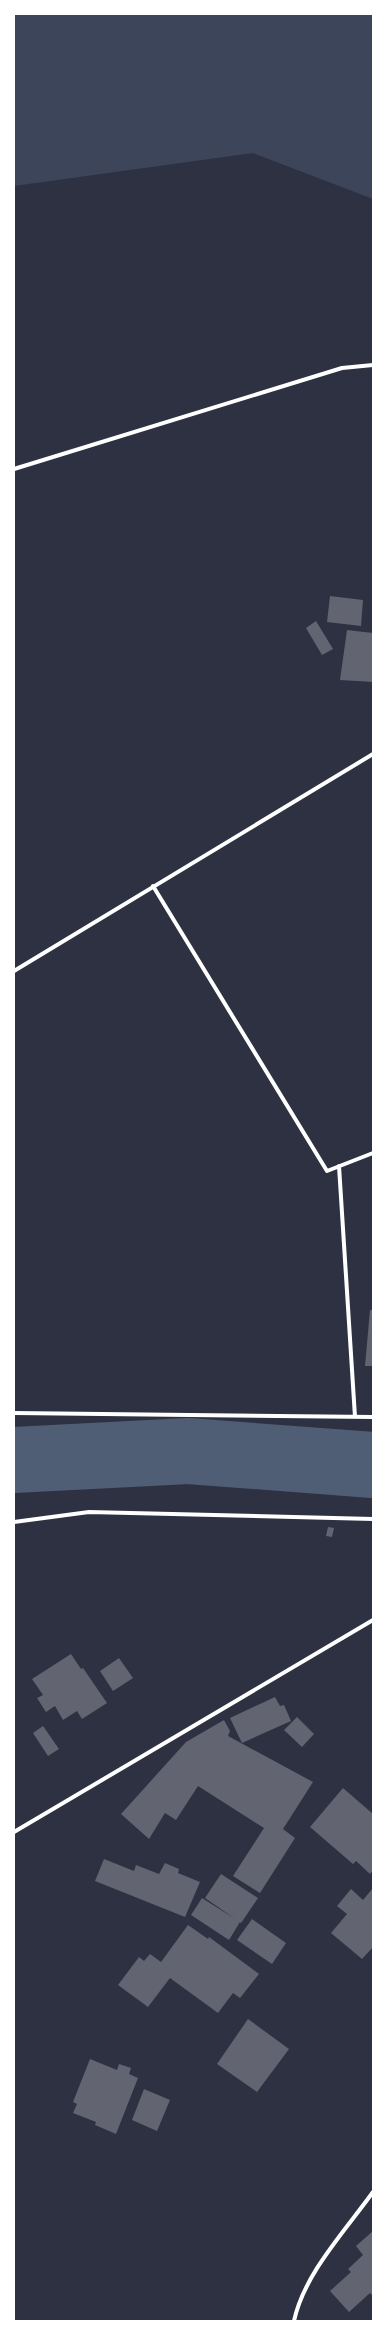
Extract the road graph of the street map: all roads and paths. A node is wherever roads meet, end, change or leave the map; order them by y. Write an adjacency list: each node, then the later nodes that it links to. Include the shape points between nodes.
1 (373, 366): 2 (street, via 342,368)
2 (14, 469)
3 (373, 754): 4 (street)
4 (153, 886): 5 (street); 7 (street, via 327,1171)
5 (14, 971)
6 (373, 1153): 7 (street)
7 (339, 1166): 9 (street)
8 (14, 1412): 9 (street)
9 (355, 1417): 10 (street)
10 (373, 1417)
11 (373, 1519): 12 (street, via 89,1512)
12 (14, 1522)
13 (373, 1620): 14 (street)
14 (14, 1832)
15 (373, 2192): 16 (street, via 310,2279 297,2307)
16 (294, 2321)

